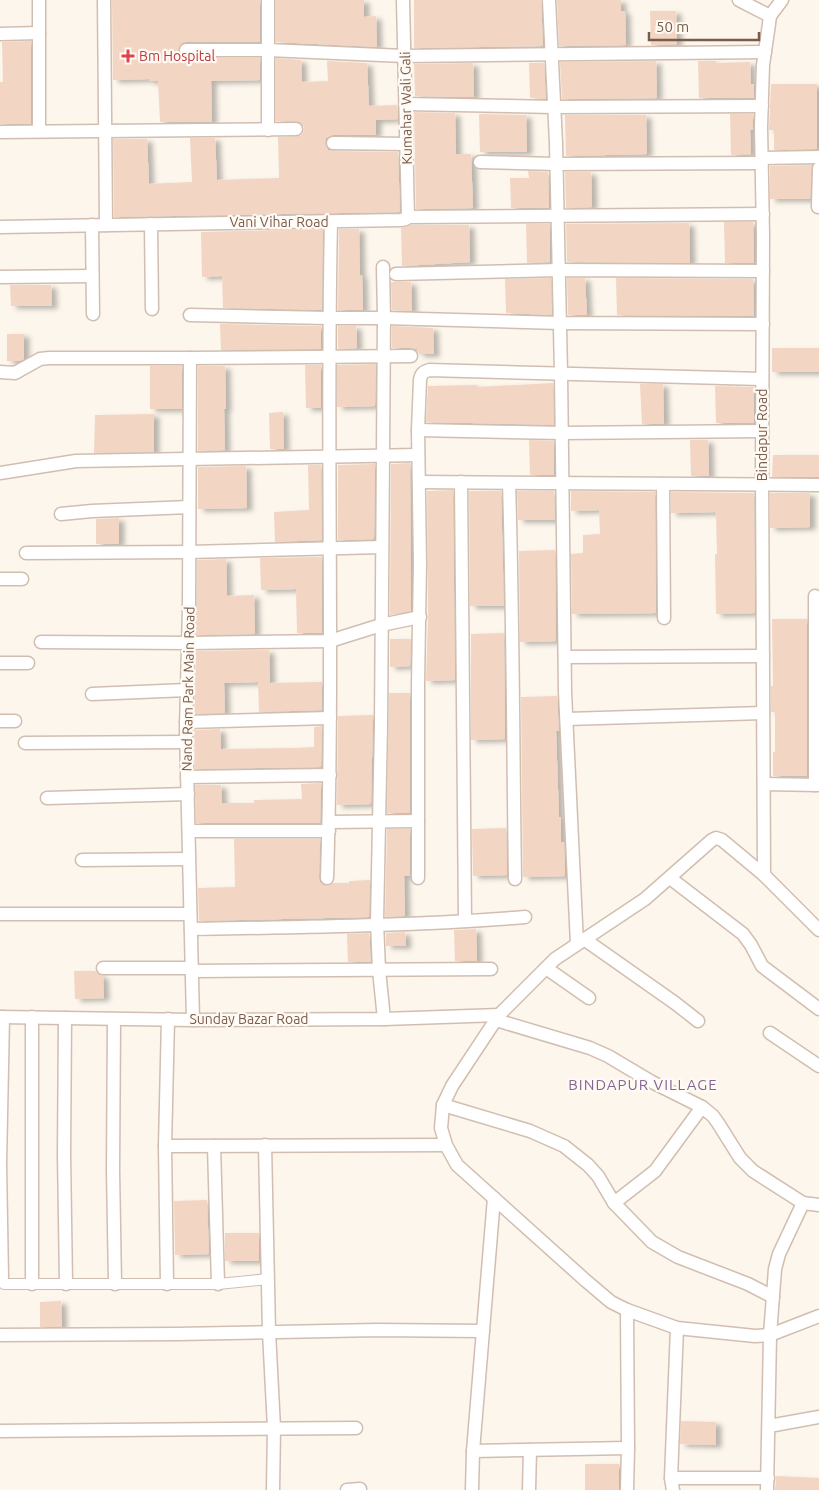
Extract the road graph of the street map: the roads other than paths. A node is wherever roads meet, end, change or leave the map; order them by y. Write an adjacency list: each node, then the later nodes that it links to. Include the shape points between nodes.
1 (38, 0): 9 (street)
2 (104, 0): 23 (street)
3 (268, 0): 12 (street)
4 (403, 0): 15 (street, Kumahar Wali Gali)
5 (550, 0): 14 (street)
6 (738, 0): 8 (street)
7 (782, 0): 8 (street, Bindapur Road)
8 (770, 16): 13 (street, Bindapur Road)
9 (39, 33): 10 (street); 22 (street)
10 (0, 34)
11 (186, 50): 12 (street)
12 (268, 50): 15 (street); 19 (street)
13 (765, 52): 14 (street); 17 (street, Bindapur Road)
14 (552, 54): 15 (street); 18 (street)
15 (404, 56): 16 (street, Kumahar Wali Gali)
16 (406, 104): 18 (street); 25 (street, Kumahar Wali Gali)
17 (762, 106): 18 (street); 27 (street, Bindapur Road)
18 (554, 107): 29 (street)
19 (268, 130): 20 (street); 23 (street)
20 (296, 130)
21 (0, 132): 22 (street)
22 (39, 132): 23 (street)
23 (105, 132): 38 (street)
24 (333, 143): 25 (street)
25 (406, 144): 34 (street, Kumahar Wali Gali)
26 (819, 157): 27 (street)
27 (762, 160): 29 (street); 32 (street, Bindapur Road)
28 (480, 162): 29 (street)
29 (556, 164): 33 (street)
30 (819, 168): 31 (street)
31 (818, 207)
32 (763, 214): 33 (street, Vani Vihar Road); 42 (street, Bindapur Road)
33 (557, 215): 34 (street, Vani Vihar Road); 41 (street)
34 (408, 217): 35 (street, Vani Vihar Road, via 401,220)
35 (331, 222): 36 (street, Vani Vihar Road); 49 (street)
36 (151, 224): 38 (street, Vani Vihar Road); 46 (street)
37 (92, 225): 38 (street, Vani Vihar Road); 39 (street, Vani Vihar Road); 44 (street)
38 (106, 225)
39 (0, 227)
40 (382, 267): 50 (street)
41 (558, 270): 42 (street); 43 (street); 51 (street)
42 (763, 271): 52 (street, Bindapur Road)
43 (396, 274)
44 (92, 276): 45 (street); 47 (street)
45 (0, 277)
46 (152, 309)
47 (93, 314)
48 (190, 315): 49 (street)
49 (329, 318): 50 (street); 55 (street)
50 (384, 318): 51 (street); 53 (street)
51 (560, 323): 52 (street); 58 (street)
52 (763, 324): 59 (street, Bindapur Road)
53 (382, 356): 54 (street); 55 (street); 65 (street)
54 (411, 356)
55 (328, 357): 56 (street); 64 (street)
56 (190, 358): 57 (street, via 49,358 40,359 15,373); 66 (street, Nand Ram Park Main Road)
57 (0, 372)
58 (561, 374): 59 (street); 60 (street, via 429,370 420,380); 62 (street)
59 (762, 379): 61 (street, Bindapur Road)
60 (418, 430): 62 (street); 63 (street)
61 (762, 431): 62 (street); 73 (street, Bindapur Road)
62 (562, 433): 71 (street)
63 (418, 455): 65 (street); 68 (street)
64 (329, 456): 65 (street); 66 (street); 78 (street)
65 (382, 456): 77 (street)
66 (189, 459): 67 (street, via 76,461); 75 (street, Nand Ram Park Main Road)
67 (0, 473)
68 (419, 482): 69 (street); 84 (street)
69 (461, 482): 70 (street); 124 (street)
70 (510, 483): 71 (street); 120 (street)
71 (563, 484): 72 (street); 91 (street)
72 (663, 484): 73 (street); 85 (street)
73 (762, 485): 74 (street); 90 (street, Bindapur Road)
74 (819, 485)
75 (189, 507): 76 (street); 79 (street, Nand Ram Park Main Road)
76 (61, 514)
77 (382, 547): 78 (street); 86 (street)
78 (330, 549): 79 (street); 87 (street)
79 (189, 552): 80 (street); 89 (street, Nand Ram Park Main Road)
80 (26, 553)
81 (0, 578): 82 (street)
82 (22, 579)
83 (814, 596): 107 (street)
84 (420, 617): 86 (street); 111 (street)
85 (664, 618)
86 (381, 625): 87 (street); 110 (street)
87 (330, 641): 89 (street); 97 (street)
88 (41, 642): 89 (street)
89 (188, 643): 94 (street, Nand Ram Park Main Road)
90 (763, 656): 91 (street); 96 (street, Bindapur Road)
91 (565, 657): 98 (street)
92 (28, 662): 93 (street)
93 (0, 663)
94 (187, 690): 95 (street); 101 (street, Nand Ram Park Main Road)
95 (92, 694)
96 (763, 713): 98 (street); 106 (street, Bindapur Road)
97 (330, 718): 101 (street); 104 (street)
98 (567, 719): 128 (street)
99 (0, 721): 100 (street)
100 (15, 721)
101 (186, 722): 102 (street, Nand Ram Park Main Road)
102 (187, 742): 103 (street); 105 (street, Nand Ram Park Main Road)
103 (25, 743)
104 (330, 775): 105 (street); 112 (street)
105 (188, 777): 108 (street, Nand Ram Park Main Road)
106 (764, 784): 107 (street); 116 (street, Bindapur Road)
107 (817, 785)
108 (188, 794): 109 (street); 113 (street, Nand Ram Park Main Road)
109 (47, 798)
110 (379, 821): 111 (street); 112 (street); 125 (street)
111 (418, 821): 118 (street)
112 (329, 826): 113 (street); 117 (street)
113 (189, 831): 114 (street, Nand Ram Park Main Road)
114 (189, 859): 115 (street); 122 (street, Nand Ram Park Main Road)
115 (82, 860)
116 (764, 875): 119 (street, via 716,838); 127 (street)
117 (328, 878)
118 (418, 878)
119 (670, 878): 128 (street, via 645,899); 135 (street, via 743,934 752,944 762,966)
120 (515, 879)
121 (0, 914): 122 (street)
122 (190, 914): 126 (street, Nand Ram Park Main Road)
123 (525, 916): 124 (street)
124 (465, 922): 125 (street)
125 (377, 925): 126 (street); 133 (street)
126 (191, 929): 131 (street, Nand Ram Park Main Road)
127 (819, 930)
128 (580, 942): 130 (street); 144 (street)
129 (103, 968): 131 (street)
130 (546, 968): 134 (street); 139 (street)
131 (192, 969): 133 (street); 143 (street, Nand Ram Park Main Road)
132 (491, 969): 133 (street)
133 (379, 970): 142 (street)
134 (589, 998)
135 (819, 1010)
136 (1, 1017): 137 (street, Sunday Bazar Road); 157 (street)
137 (32, 1017): 138 (street, Sunday Bazar Road); 159 (street)
138 (65, 1018): 140 (street, Sunday Bazar Road); 160 (street)
139 (497, 1018): 142 (street, Sunday Bazar Road); 147 (street); 148 (street, Sunday Bazar Road, via 590,1048)
140 (114, 1019): 141 (street, Sunday Bazar Road); 161 (street)
141 (168, 1019): 143 (street, Sunday Bazar Road); 151 (street)
142 (384, 1019): 143 (street, Sunday Bazar Road)
143 (193, 1020)
144 (698, 1021)
145 (770, 1033): 146 (street)
146 (819, 1066)
147 (443, 1105): 150 (street, via 442,1128); 154 (street, via 530,1131 564,1146 598,1176)
148 (702, 1108): 154 (street, via 655,1171); 155 (street, Sunday Bazar Road, via 718,1122 740,1158 753,1171)
149 (265, 1145): 150 (street); 152 (street); 158 (street)
150 (446, 1145): 153 (street, via 457,1165)
151 (166, 1146): 152 (street); 162 (street)
152 (214, 1146): 163 (street)
153 (494, 1198): 165 (street, via 611,1302); 168 (street)
154 (614, 1203): 164 (street, via 661,1248)
155 (803, 1203): 156 (street); 164 (street, via 779,1254)
156 (819, 1205)
157 (1, 1277): 159 (street, via 4,1284)
158 (268, 1279): 163 (street); 169 (street)
159 (32, 1284): 160 (street)
160 (66, 1284): 161 (street)
161 (115, 1284): 162 (street)
162 (167, 1284): 163 (street)
163 (218, 1284)
164 (773, 1297): 171 (street)
165 (627, 1310): 167 (street); 177 (street)
166 (819, 1316): 171 (street)
167 (677, 1328): 171 (street); 180 (street)
168 (483, 1331): 169 (street); 179 (street)
169 (269, 1332): 170 (street); 174 (street)
170 (0, 1335)
171 (770, 1335): 173 (street)
172 (819, 1417): 173 (street)
173 (769, 1426): 181 (street)
174 (274, 1428): 175 (street); 176 (street); 182 (street)
175 (356, 1428)
176 (0, 1430)
177 (628, 1448): 178 (street); 185 (street)
178 (530, 1450): 179 (street); 184 (street)
179 (473, 1451): 183 (street)
180 (672, 1484): 181 (street)
181 (768, 1484)
182 (273, 1490)
183 (472, 1490)
184 (529, 1490)
185 (627, 1490)

